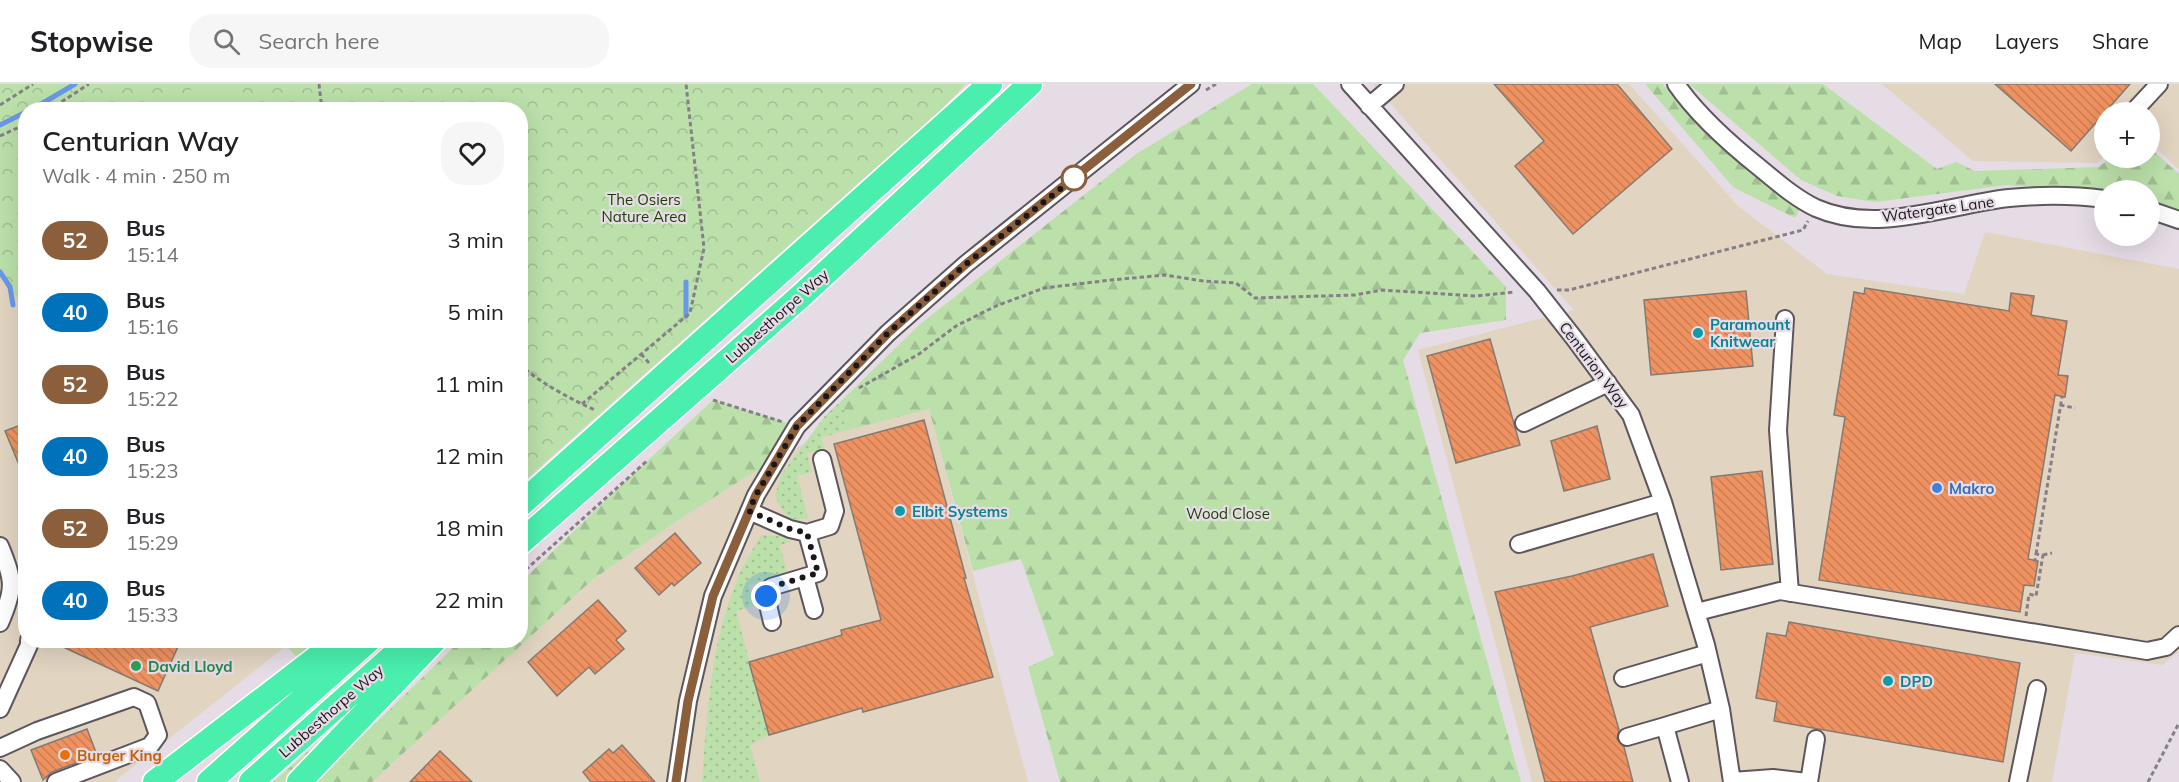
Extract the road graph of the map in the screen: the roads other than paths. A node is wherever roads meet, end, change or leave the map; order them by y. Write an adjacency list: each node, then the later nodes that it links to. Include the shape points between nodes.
1 (990, 84): 17 (highway, Lubbesthorpe Way)
2 (1030, 84): 18 (highway, Lubbesthorpe Way, via 802,295)
3 (1191, 84): 22 (street, via 966,264 888,333 797,426)
4 (1350, 84): 9 (street, Centurion Way)
5 (1395, 84): 9 (street)
6 (1676, 84): 10 (street, Watergate Lane, via 1740,152 1816,208 1850,217 1891,218 2008,198)
7 (2159, 84): 8 (street)
8 (2142, 102)
9 (1369, 106): 14 (street, Centurion Way, via 1537,291)
10 (2094, 198)
11 (2160, 213): 12 (street)
12 (2179, 220)
13 (1785, 319): 31 (street, via 1778,429)
14 (1608, 383): 15 (street); 21 (street, Centurion Way, via 1631,415)
15 (1524, 423)
16 (822, 459): 23 (street, via 835,511 830,526)
17 (562, 467): 19 (highway); 20 (highway, Lubbesthorpe Way)
18 (587, 484): 24 (highway, Lubbesthorpe Way); 25 (highway)
19 (528, 494)
20 (528, 499)
21 (1664, 502): 26 (street); 33 (street, Centurion Way)
22 (749, 511): 23 (street); 57 (street, via 713,596 688,701)
23 (807, 533): 28 (street, via 818,573)
24 (528, 536)
25 (528, 544)
26 (1519, 544)
27 (0, 546): 29 (street)
28 (805, 577): 32 (street); 34 (street, via 771,587 766,596)
29 (18, 587)
30 (18, 590): 35 (street)
31 (1790, 593): 33 (street, via 1780,591); 36 (street, via 2146,651 2166,646)
32 (814, 610)
33 (1696, 612): 42 (street, Centurion Way)
34 (772, 622)
35 (0, 623)
36 (2179, 635)
37 (28, 648): 45 (street)
38 (330, 648): 53 (highway)
39 (360, 648): 54 (highway, Lubbesthorpe Way)
40 (402, 648): 55 (highway, Lubbesthorpe Way)
41 (427, 648): 56 (highway)
42 (1708, 653): 43 (street); 46 (street, Centurion Way)
43 (1623, 678)
44 (2037, 689): 60 (street)
45 (0, 708)
46 (1720, 709): 47 (street); 51 (street, Centurion Way)
47 (1665, 726): 48 (street); 58 (street)
48 (1627, 737)
49 (1816, 739): 59 (street)
50 (0, 748): 52 (street, via 134,697 147,703 158,735 150,747)
51 (1732, 781): 59 (street, via 1773,778)
52 (56, 782)
53 (155, 782)
54 (209, 782)
55 (251, 782)
56 (299, 782)
57 (676, 782)
58 (1680, 782)
59 (1808, 782)
60 (2018, 782)

